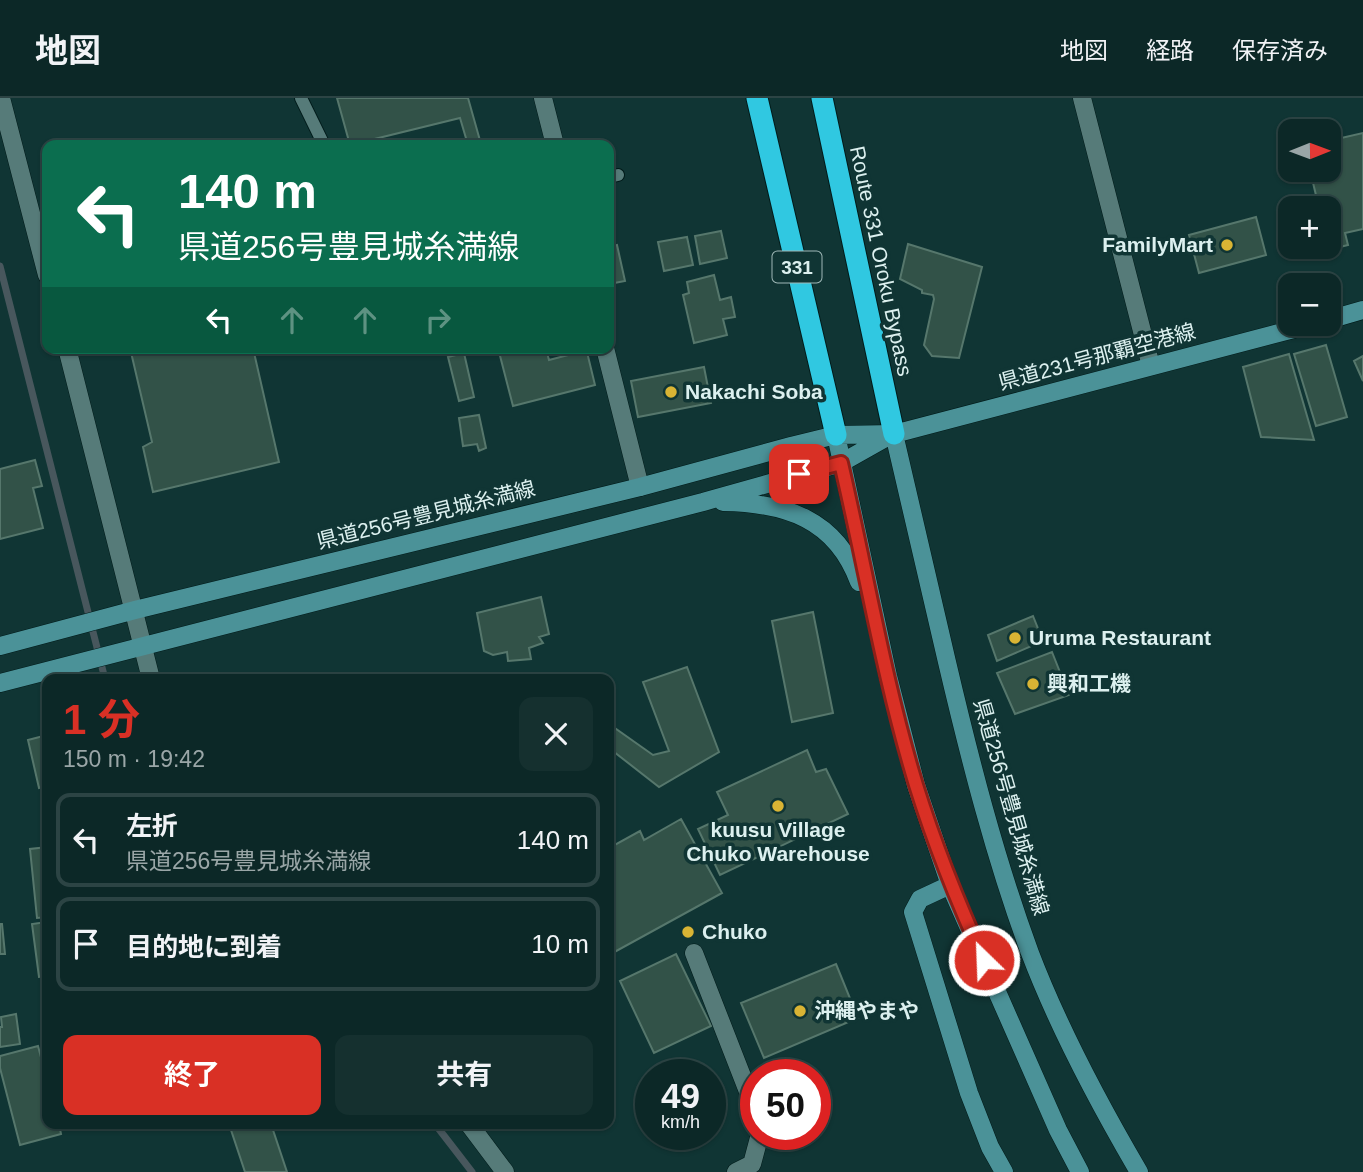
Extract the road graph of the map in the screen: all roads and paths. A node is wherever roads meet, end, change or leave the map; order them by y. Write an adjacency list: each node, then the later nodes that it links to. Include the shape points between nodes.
1 (1, 98): 9 (street)
2 (301, 98): 7 (lane)
3 (543, 98): 8 (street)
4 (757, 98): 17 (highway, 331)
5 (822, 98): 16 (highway, Route 331 Oroku Bypass / 331)
6 (1082, 98): 15 (street)
7 (322, 140)
8 (554, 140)
9 (42, 256)
10 (1363, 310): 11 (main road)
11 (1341, 316)
12 (1278, 333): 15 (main road, 県道231号那覇空港線)
13 (67, 354): 21 (street)
14 (607, 354): 19 (street)
15 (1151, 366): 16 (main road, 県道231号那覇空港線)
16 (894, 434): 17 (main road, 県道256号豊見城糸満線); 18 (main road); 36 (main road, 県道256号豊見城糸満線, via 970,756 1008,889 1058,1018)
17 (836, 435): 18 (main road); 19 (main road, 県道256号豊見城糸満線)
18 (841, 463): 20 (main road); 22 (main road)
19 (640, 487): 21 (main road, 県道256号豊見城糸満線)
20 (703, 502): 22 (main road, via 768,505 818,526 839,544 853,565); 24 (main road)
21 (128, 611): 23 (main road, 県道256号豊見城糸満線); 24 (street)
22 (879, 635): 27 (main road, via 916,785)
23 (0, 646)
24 (137, 646): 25 (street); 26 (main road)
25 (149, 674)
26 (0, 683)
27 (950, 885): 34 (main road, via 920,899 913,912 969,1093); 35 (main road)
28 (694, 953): 29 (street)
29 (740, 1071)
30 (473, 1129): 32 (street)
31 (756, 1150): 33 (street, via 752,1164)
32 (505, 1172)
33 (736, 1172)
34 (1004, 1172)
35 (1080, 1172)
36 (1139, 1172)

